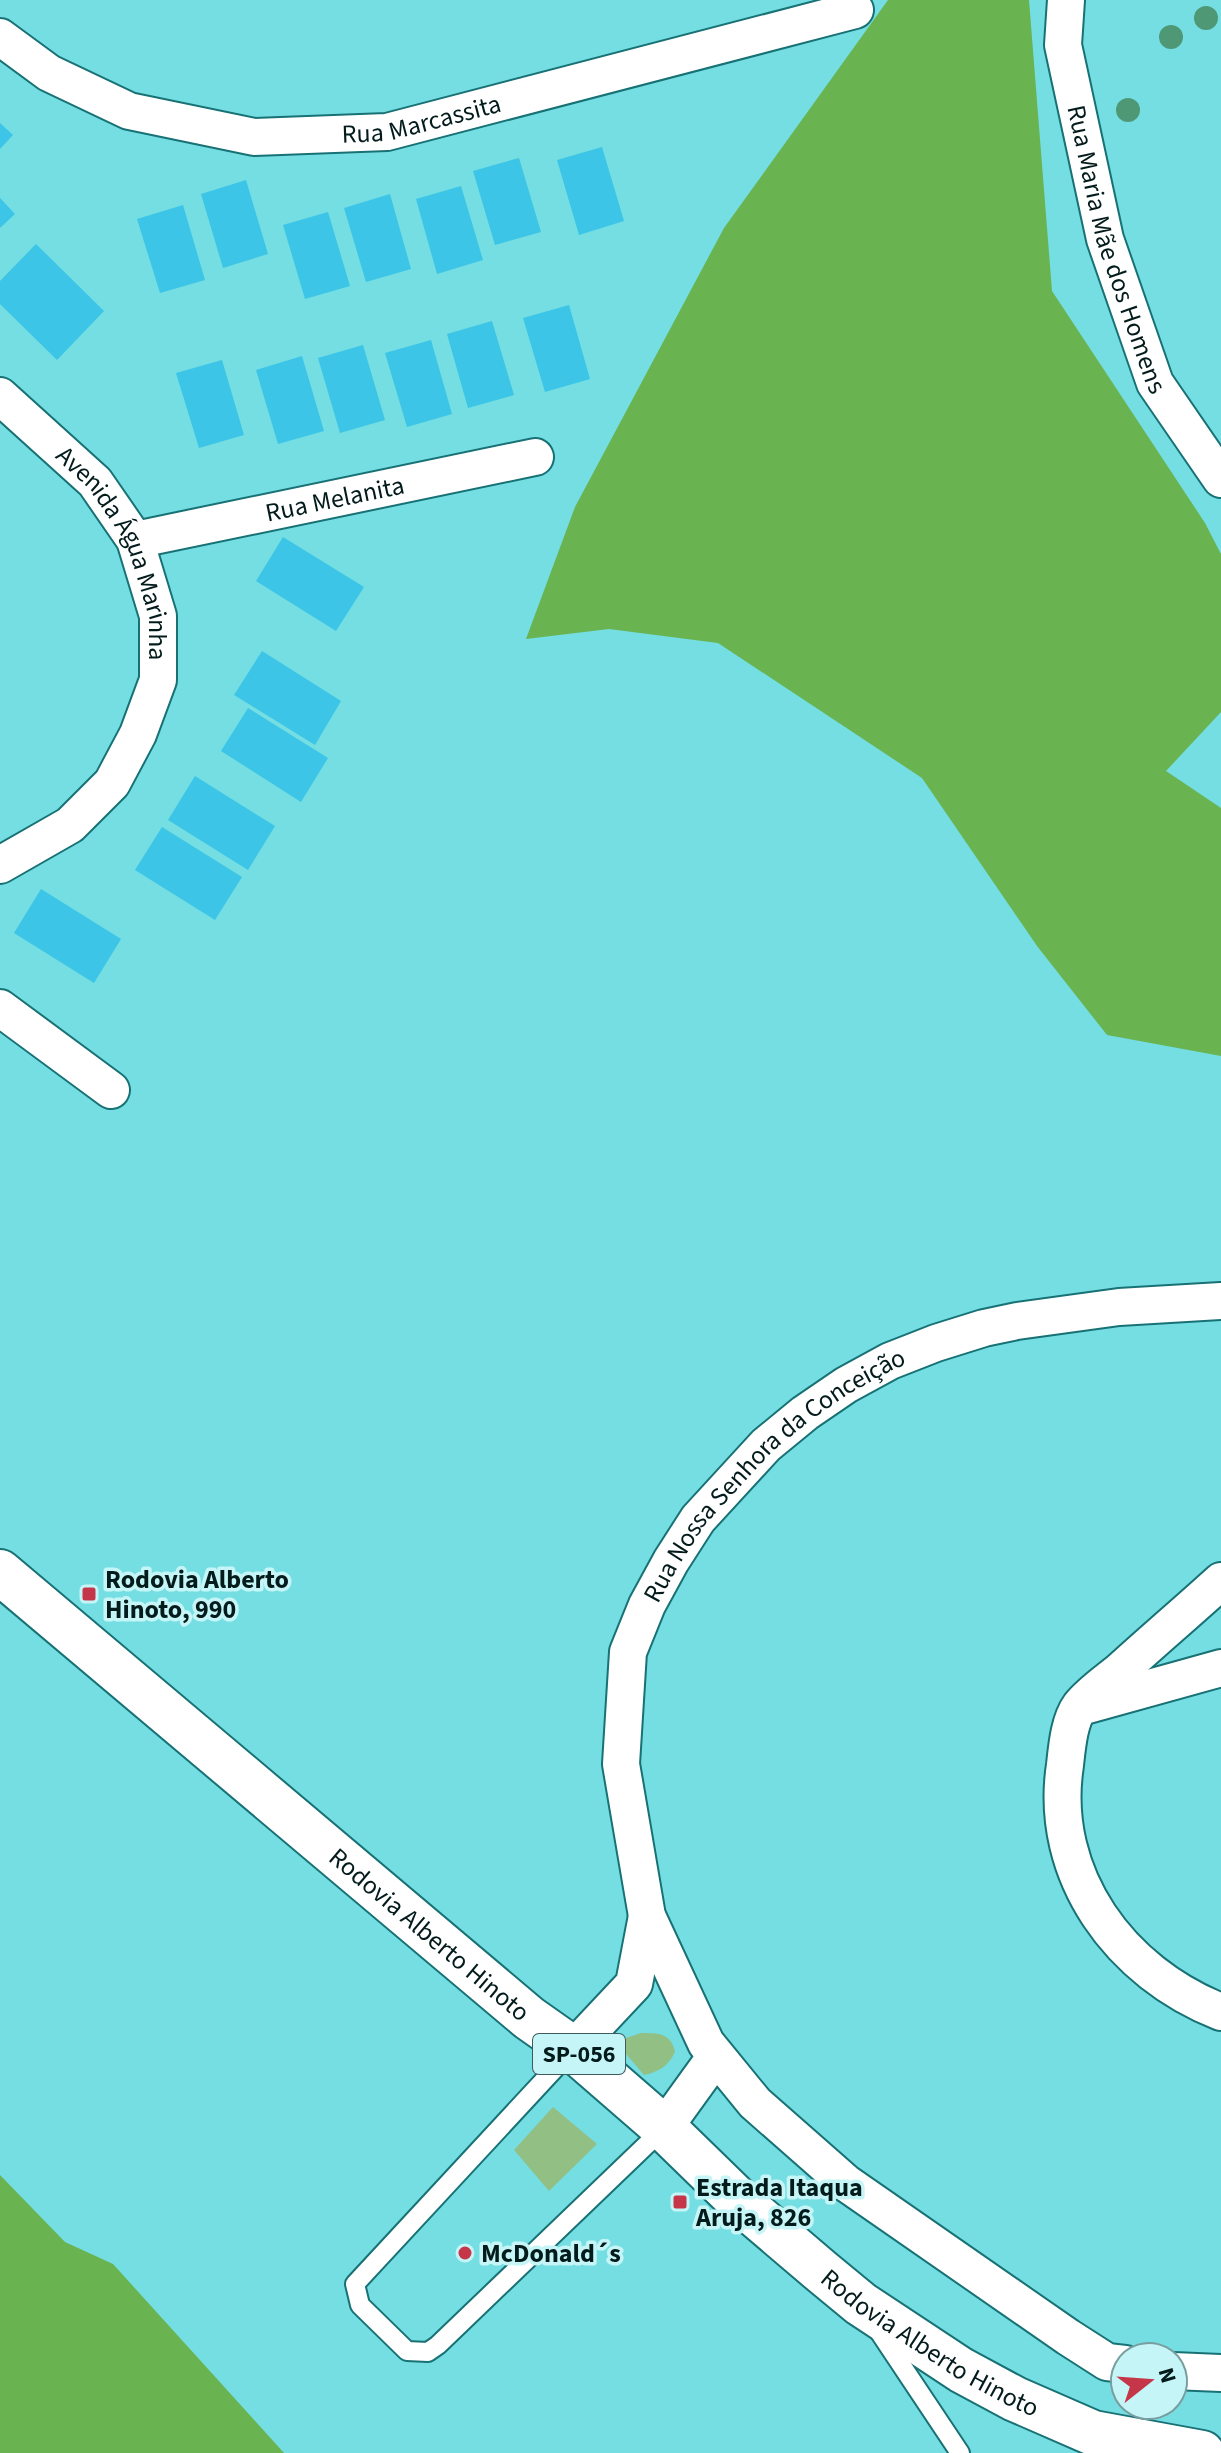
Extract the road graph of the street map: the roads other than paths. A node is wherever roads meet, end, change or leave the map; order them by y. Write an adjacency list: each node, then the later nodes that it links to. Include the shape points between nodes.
1 (1066, 0): 6 (street, Rua Maria Mãe dos Homens, via 1063,45 1105,239 1155,383)
2 (855, 10): 3 (street, Rua Marcassita, via 387,132 254,137 129,111 49,73)
3 (0, 37)
4 (0, 396): 7 (street, Avenida Água Marinha, via 95,482)
5 (535, 457): 7 (street, Rua Melanita)
6 (1221, 479)
7 (135, 540): 8 (street, Avenida Água Marinha, via 158,616 158,680 138,734 112,783 70,825)
8 (0, 865)
9 (0, 1008): 10 (street)
10 (111, 1090)
11 (1221, 1301): 16 (street, Rua Nossa Senhora da Conceição, via 1051,1316 936,1343 846,1385 766,1445 731,1481 671,1561 628,1652 621,1764)
12 (0, 1572): 18 (main road, Rodovia Alberto Hinoto / SP-056, via 529,2018)
13 (1221, 1581): 15 (street)
14 (1221, 1668): 15 (street)
15 (1079, 1707): 17 (street, via 1063,1776 1066,1824 1081,1881 1103,1921 1139,1964 1166,1985)
16 (647, 1916): 18 (street, Rua Nossa Senhora da Conceição, via 634,1984); 19 (street, Rua Nossa Senhora da Conceição)
17 (1221, 2012)
18 (573, 2049): 20 (main road, Rodovia Alberto Hinoto / SP-056); 20 (lane, via 355,2284 360,2305 407,2351 428,2352 438,2345)
19 (716, 2056): 20 (street); 22 (street, Rua Nossa Senhora da Conceição, via 755,2103 846,2183)
20 (664, 2128): 21 (main road, Rodovia Alberto Hinoto / SP-056, via 740,2202)
21 (861, 2304): 25 (main road, Rodovia Alberto Hinoto / SP-056, via 961,2370); 26 (lane)
22 (1109, 2362)
23 (1189, 2372): 24 (street)
24 (1221, 2373)
25 (1095, 2443): 27 (main road, Rodovia Alberto Hinoto / SP-056)
26 (960, 2453)
27 (1202, 2453)

